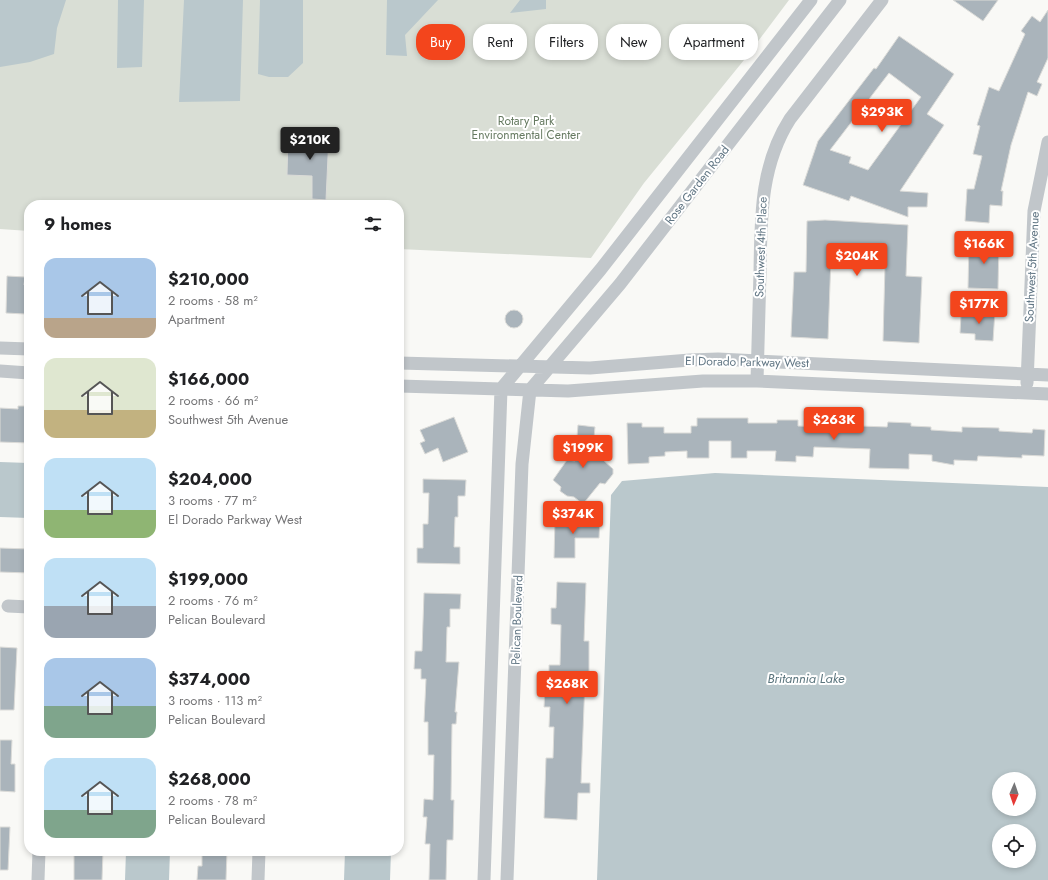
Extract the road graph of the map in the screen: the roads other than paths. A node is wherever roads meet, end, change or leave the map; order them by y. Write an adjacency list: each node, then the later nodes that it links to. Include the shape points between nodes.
1 (810, 0): 9 (street, Rose Garden Road, via 601,269)
2 (840, 0): 10 (street, Rose Garden Road, via 620,284)
3 (882, 0): 7 (street, Southwest 4th Place, via 790,119 776,146 762,198)
4 (1048, 142): 13 (street, Southwest 5th Avenue, via 1034,211)
5 (0, 348): 6 (street)
6 (24, 349)
7 (758, 361): 10 (street, El Dorado Parkway West, via 690,360 590,368); 13 (street, El Dorado Parkway West); 15 (street, Southwest 4th Place)
8 (404, 363): 9 (street, El Dorado Parkway West)
9 (520, 368): 10 (street, El Dorado Parkway West); 17 (street)
10 (550, 368): 18 (street)
11 (0, 371): 12 (street)
12 (24, 372)
13 (1027, 374): 14 (street, El Dorado Parkway West); 19 (street, Southwest 5th Avenue)
14 (1048, 375)
15 (757, 382): 18 (street, El Dorado Parkway West, via 703,382 568,392); 19 (street, El Dorado Parkway West)
16 (404, 386): 17 (street, El Dorado Parkway West)
17 (501, 389): 18 (street, El Dorado Parkway West); 27 (street, Pelican Boulevard)
18 (530, 390): 28 (street, Pelican Boulevard, via 522,464)
19 (1026, 393): 20 (street, El Dorado Parkway West)
20 (1048, 394)
21 (8, 606): 22 (street)
22 (24, 607)
23 (39, 856): 25 (street)
24 (259, 856): 26 (street)
25 (38, 880)
26 (258, 880)
27 (484, 880)
28 (507, 880)

